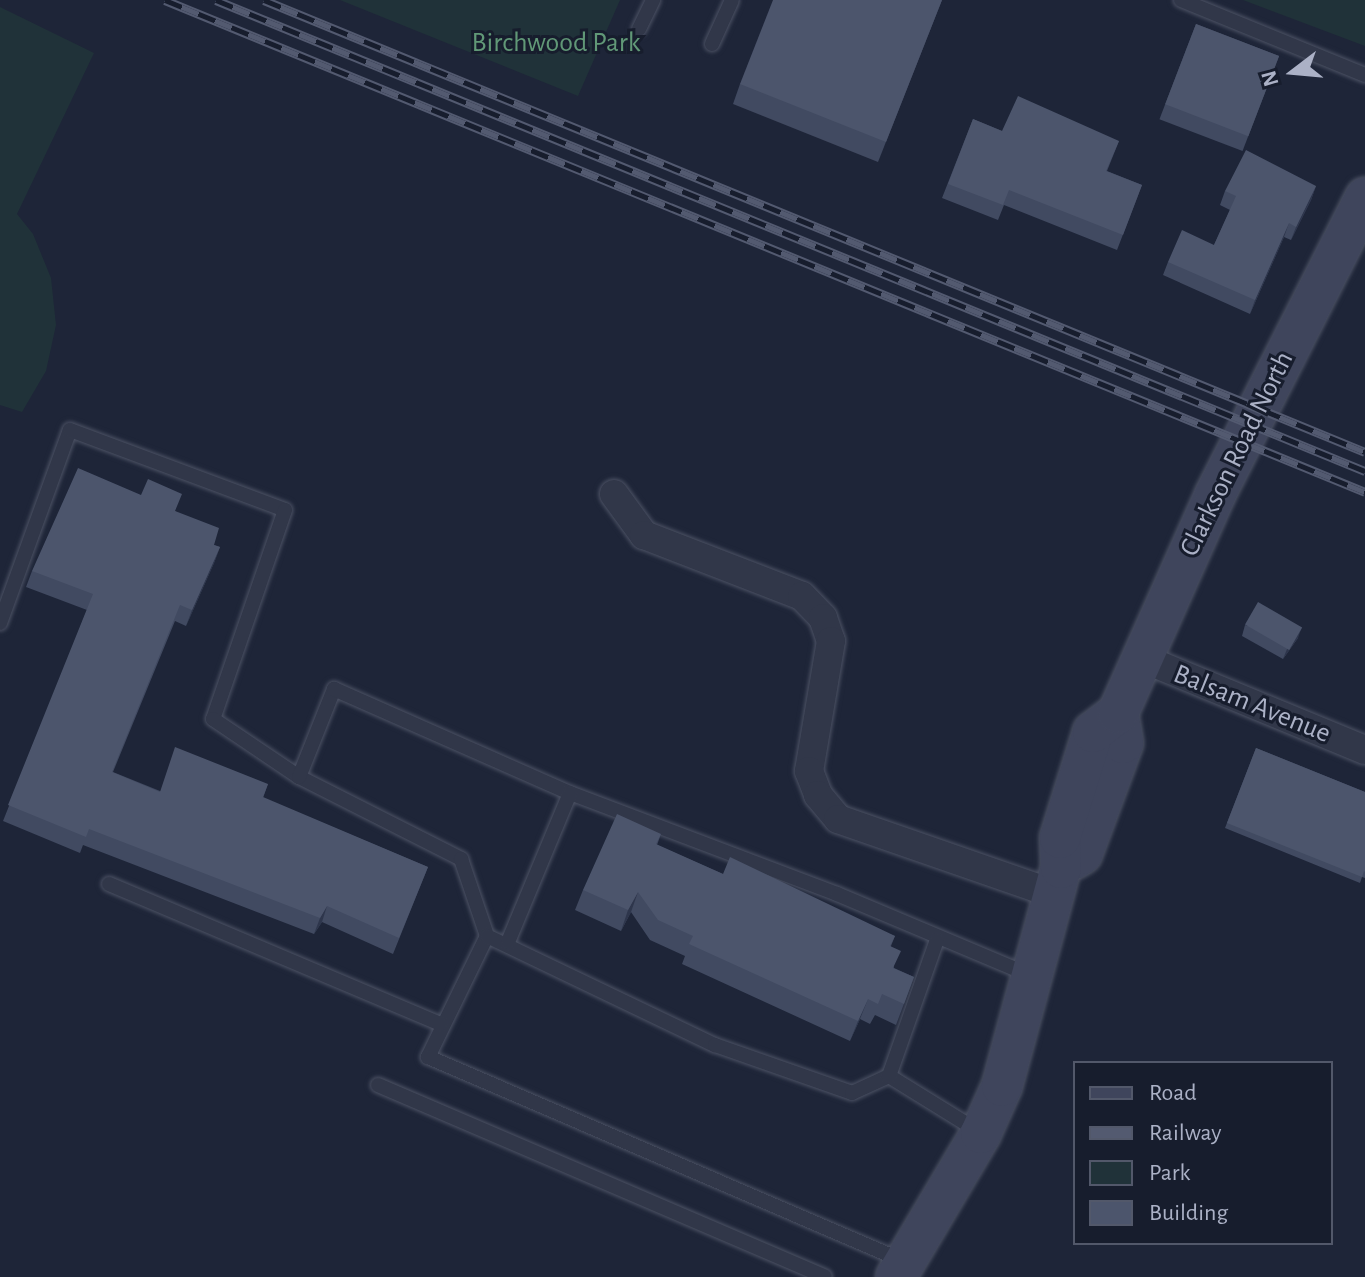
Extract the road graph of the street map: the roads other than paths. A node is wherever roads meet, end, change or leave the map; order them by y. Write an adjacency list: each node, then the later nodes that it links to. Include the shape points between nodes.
1 (653, 0): 4 (lane)
2 (732, 0): 5 (lane)
3 (1181, 0): 6 (lane)
4 (639, 29)
5 (712, 44)
6 (1365, 75)
7 (1365, 198): 10 (street, Clarkson Road North)
8 (614, 494): 14 (street, via 644,535 802,596 823,618 831,641 809,771 818,795 838,819)
9 (0, 623): 12 (lane, via 70,430 285,510 213,719)
10 (1139, 657): 11 (street, Balsam Avenue); 14 (street, Clarkson Road North, via 1118,713 1123,743 1082,854)
11 (1365, 750)
12 (299, 777): 13 (lane, via 334,689); 16 (lane, via 461,859)
13 (570, 793): 17 (lane, via 837,894); 18 (lane)
14 (1058, 881): 19 (street, Clarkson Road North)
15 (109, 884): 20 (lane)
16 (487, 936): 18 (lane); 20 (lane)
17 (937, 940): 19 (lane); 21 (lane)
18 (508, 942): 21 (lane, via 715,1045 852,1093)
19 (1032, 976): 23 (street, Clarkson Road North, via 1002,1086)
20 (440, 1024): 24 (lane, via 428,1057)
21 (889, 1076): 23 (lane)
22 (378, 1085): 25 (lane)
23 (981, 1133): 24 (street, Clarkson Road North)
24 (901, 1269)
25 (825, 1277)

